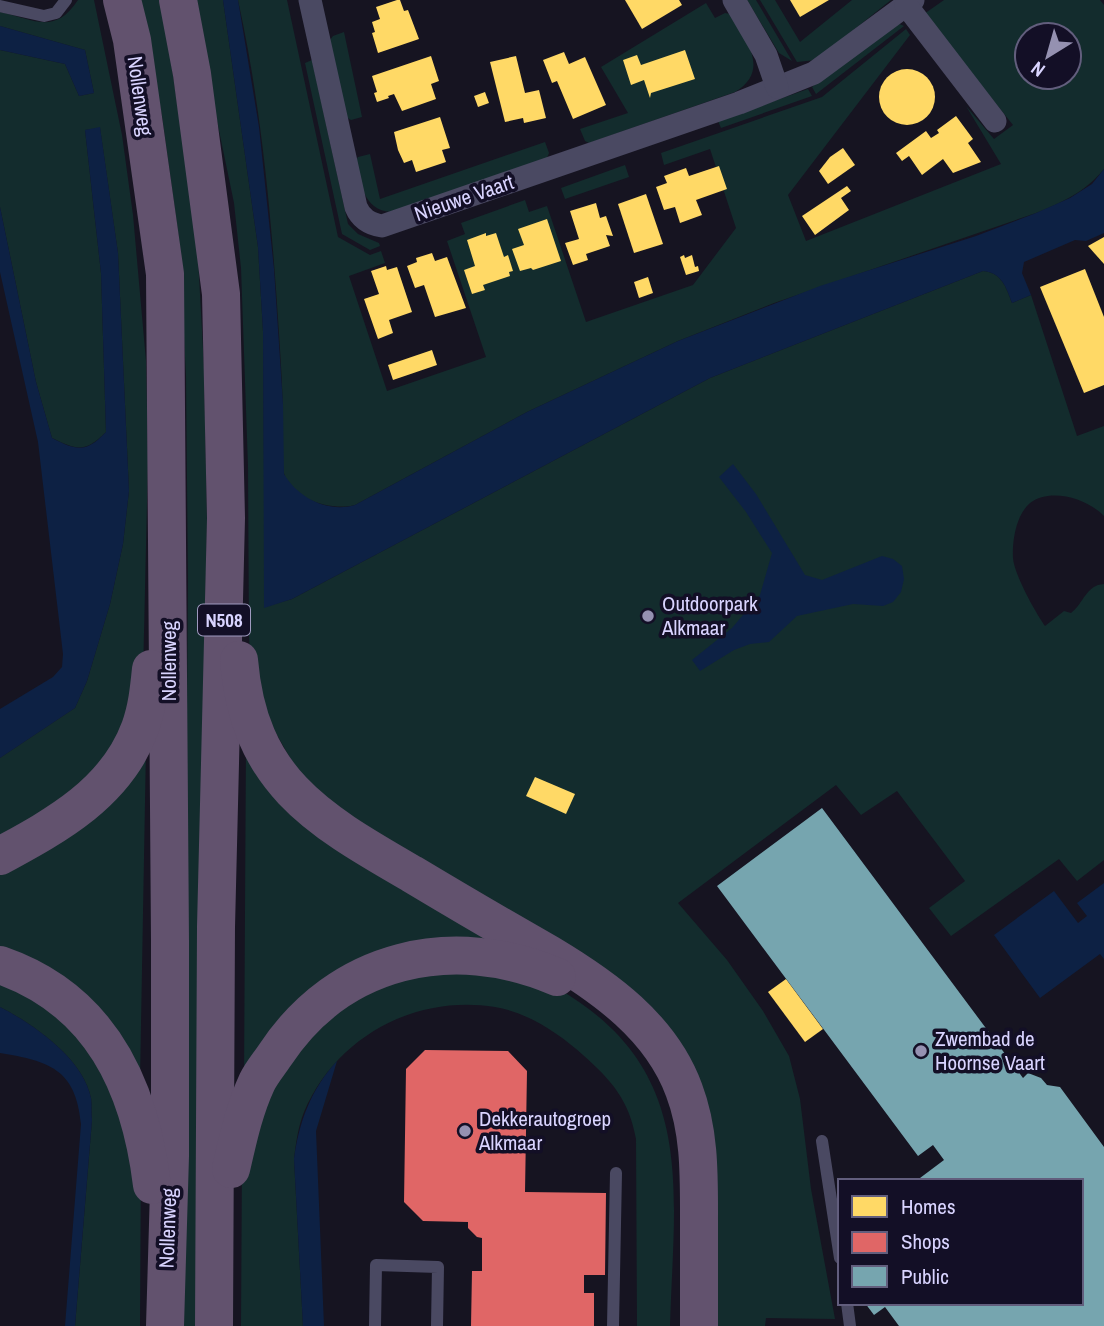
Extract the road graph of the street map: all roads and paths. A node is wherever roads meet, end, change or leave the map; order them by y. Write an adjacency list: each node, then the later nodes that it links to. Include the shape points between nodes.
1 (66, 0): 6 (lane, via 57,13 44,16)
2 (178, 0): 11 (highway, N508, via 221,294)
3 (310, 0): 8 (street, Nieuwe Vaart, via 354,200 358,214 373,225 388,224)
4 (734, 0): 8 (street, via 766,55)
5 (910, 2): 8 (street, Nieuwe Vaart, via 822,68); 9 (street, Nieuwe Vaart)
6 (0, 6)
7 (122, 16): 10 (highway, Nollenweg / N508, via 165,274)
8 (777, 88)
9 (995, 121)
10 (168, 493): 12 (highway, via 147,701 135,739 115,773 88,802 56,826); 19 (highway, Nollenweg / N508, via 170,1156)
11 (226, 517): 16 (highway, N508); 25 (highway, via 241,687 261,746 291,790 355,841 586,976 626,1006 669,1059 684,1088 698,1150)
12 (0, 856)
13 (0, 965): 19 (highway, via 64,1000 102,1040 125,1077 141,1122 151,1177)
14 (822, 1141): 17 (lane)
15 (616, 1173): 23 (lane)
16 (215, 1242): 20 (highway, N508); 24 (highway, via 243,1117 258,1079 305,1016 341,988 396,963 432,956 490,957 541,970 593,998 632,1035 656,1067 674,1112 684,1168)
17 (838, 1245)
18 (847, 1305): 26 (lane)
19 (165, 1309)
20 (214, 1326)
21 (375, 1326): 22 (lane, via 376,1265 438,1267)
22 (437, 1326)
23 (613, 1326)
24 (681, 1326)
25 (699, 1326)
26 (850, 1326)

